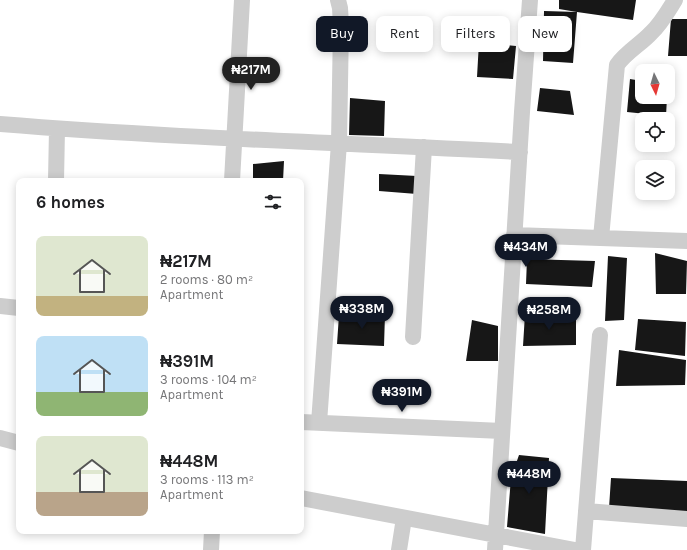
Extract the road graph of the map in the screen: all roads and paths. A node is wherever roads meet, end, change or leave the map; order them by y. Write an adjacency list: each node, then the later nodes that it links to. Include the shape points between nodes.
1 (242, 0): 7 (street)
2 (338, 0): 8 (street, via 341,25)
3 (530, 0): 10 (street)
4 (675, 0): 14 (street, via 653,31 617,65)
5 (0, 124): 6 (street)
6 (57, 129): 7 (street); 11 (street)
7 (234, 138): 8 (street); 12 (street)
8 (339, 143): 9 (street); 21 (street)
9 (424, 147): 10 (street); 19 (street)
10 (520, 152): 13 (street)
11 (56, 178)
12 (232, 178)
13 (514, 235): 14 (street); 22 (street)
14 (601, 238): 15 (street)
15 (687, 241)
16 (0, 306): 17 (street)
17 (16, 308)
18 (600, 335): 26 (street)
19 (414, 337)
20 (304, 422): 21 (street)
21 (319, 423): 22 (street)
22 (502, 431): 30 (street)
23 (0, 438): 24 (street)
24 (16, 441)
25 (304, 499): 27 (street)
26 (586, 511): 28 (street); 34 (street)
27 (404, 518): 30 (street); 32 (street)
28 (687, 519)
29 (212, 534): 31 (street)
30 (496, 543): 33 (street)
31 (211, 550)
32 (400, 550)
33 (575, 550)
34 (583, 550)

